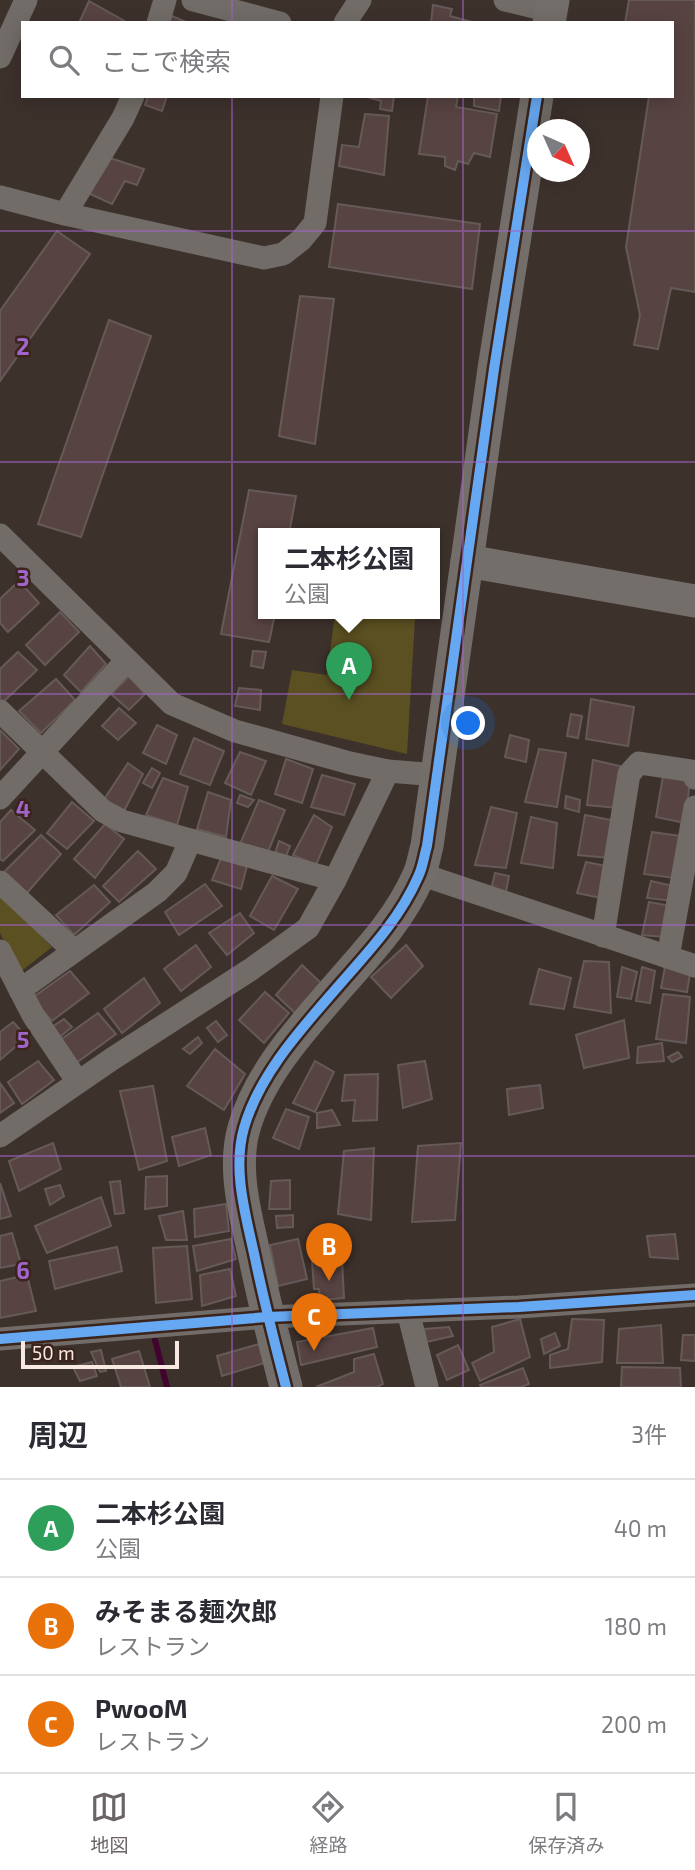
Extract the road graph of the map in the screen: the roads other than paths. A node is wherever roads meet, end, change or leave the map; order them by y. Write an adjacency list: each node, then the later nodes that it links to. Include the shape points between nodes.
1 (26, 0): 10 (street)
2 (165, 0): 7 (street)
3 (193, 0): 8 (street)
4 (360, 0): 9 (street)
5 (505, 0): 6 (street)
6 (551, 11)
7 (159, 21)
8 (272, 21)
9 (346, 21)
10 (0, 57)
11 (132, 98): 15 (street)
12 (332, 98): 15 (street, via 315,223 283,254 264,258)
13 (537, 98): 17 (street)
14 (0, 197): 15 (street)
15 (65, 214)
16 (0, 535): 19 (street)
17 (467, 561): 18 (street); 23 (street)
18 (695, 601)
19 (127, 660): 21 (street); 22 (street, via 172,704 223,726)
20 (0, 711): 21 (street)
21 (43, 753): 25 (street); 27 (street, via 103,811 121,821)
22 (387, 771): 23 (street); 29 (street)
23 (437, 775): 28 (street)
24 (695, 778): 31 (street, via 692,771 639,763 629,775)
25 (0, 798)
26 (695, 807): 34 (street)
27 (190, 841): 29 (street); 33 (street, via 176,873 157,892)
28 (420, 874): 31 (street); 41 (street, via 386,930 274,1067 243,1130 242,1198)
29 (335, 880): 37 (street, via 308,928)
30 (0, 882): 33 (street)
31 (603, 936): 34 (street)
32 (0, 951): 36 (street)
33 (74, 951): 36 (street)
34 (668, 957): 35 (street)
35 (695, 966)
36 (20, 990): 37 (street)
37 (78, 1082): 38 (street)
38 (0, 1136)
39 (695, 1295): 40 (street)
40 (408, 1311): 41 (street); 44 (street)
41 (267, 1317): 42 (street); 43 (street)
42 (0, 1339)
43 (286, 1387)
44 (427, 1387)

